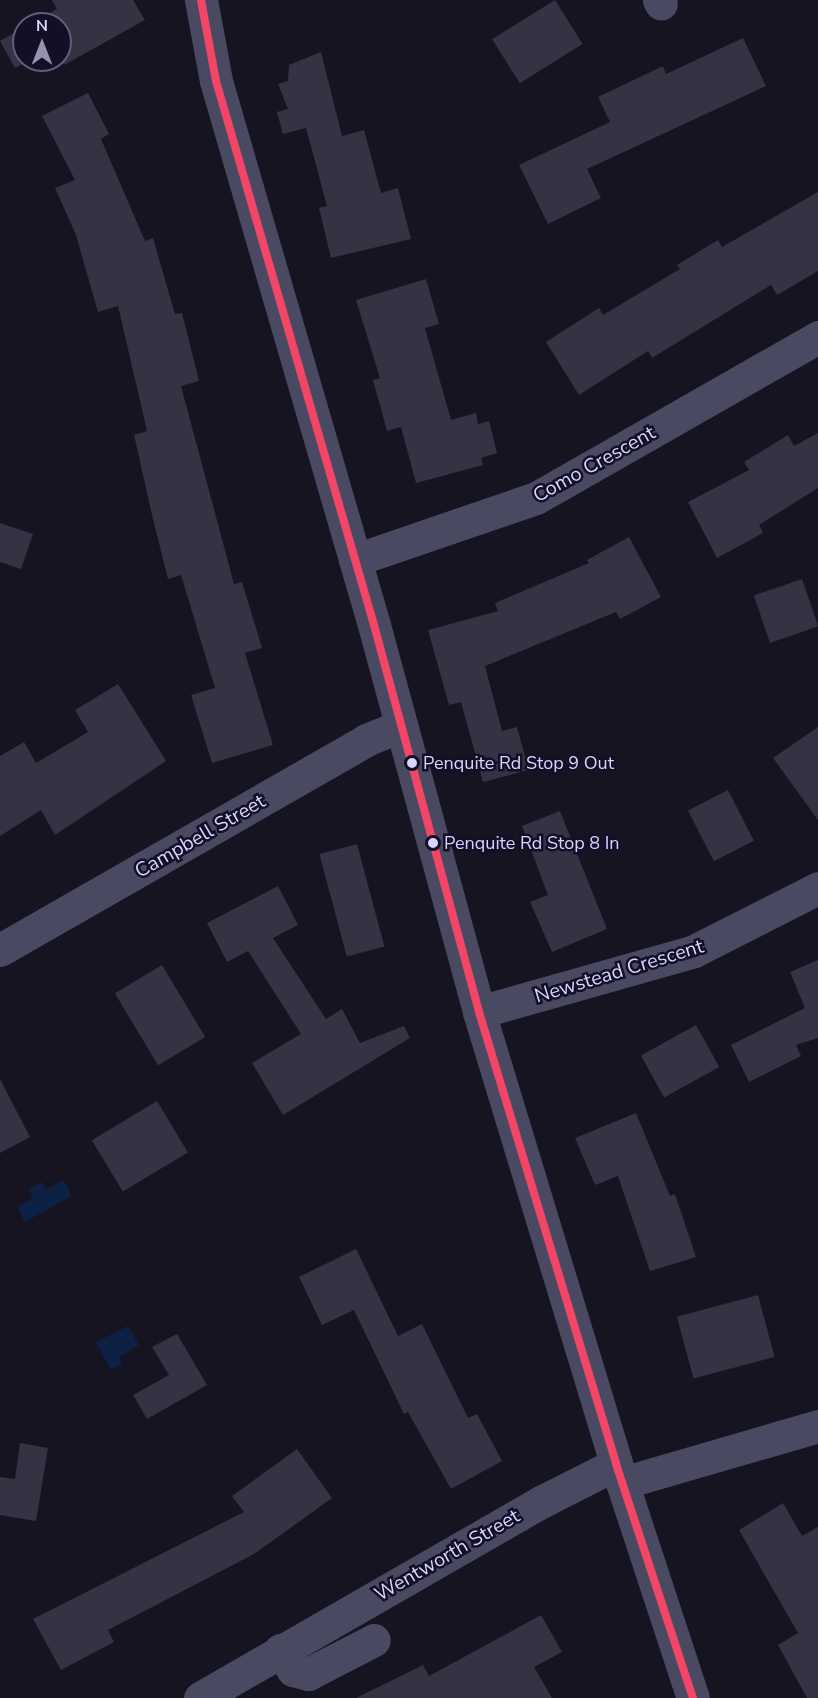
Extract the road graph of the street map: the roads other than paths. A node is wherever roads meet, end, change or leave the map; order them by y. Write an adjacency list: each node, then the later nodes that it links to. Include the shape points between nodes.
1 (183, 0): 3 (street)
2 (201, 0): 3 (street)
3 (216, 81): 5 (street)
4 (818, 337): 5 (street, Como Crescent, via 536,498)
5 (355, 560): 6 (street)
6 (401, 726): 8 (street, Campbell Street, via 366,740); 9 (street)
7 (818, 888): 9 (street, Newstead Crescent, via 694,951)
8 (0, 950)
9 (479, 1011): 11 (street)
10 (818, 1426): 11 (street)
11 (619, 1474): 13 (street, Wentworth Street, via 543,1501); 15 (street)
12 (374, 1640): 13 (street, via 308,1674 293,1670)
13 (280, 1650): 14 (street, Wentworth Street)
14 (200, 1698)
15 (693, 1698)

